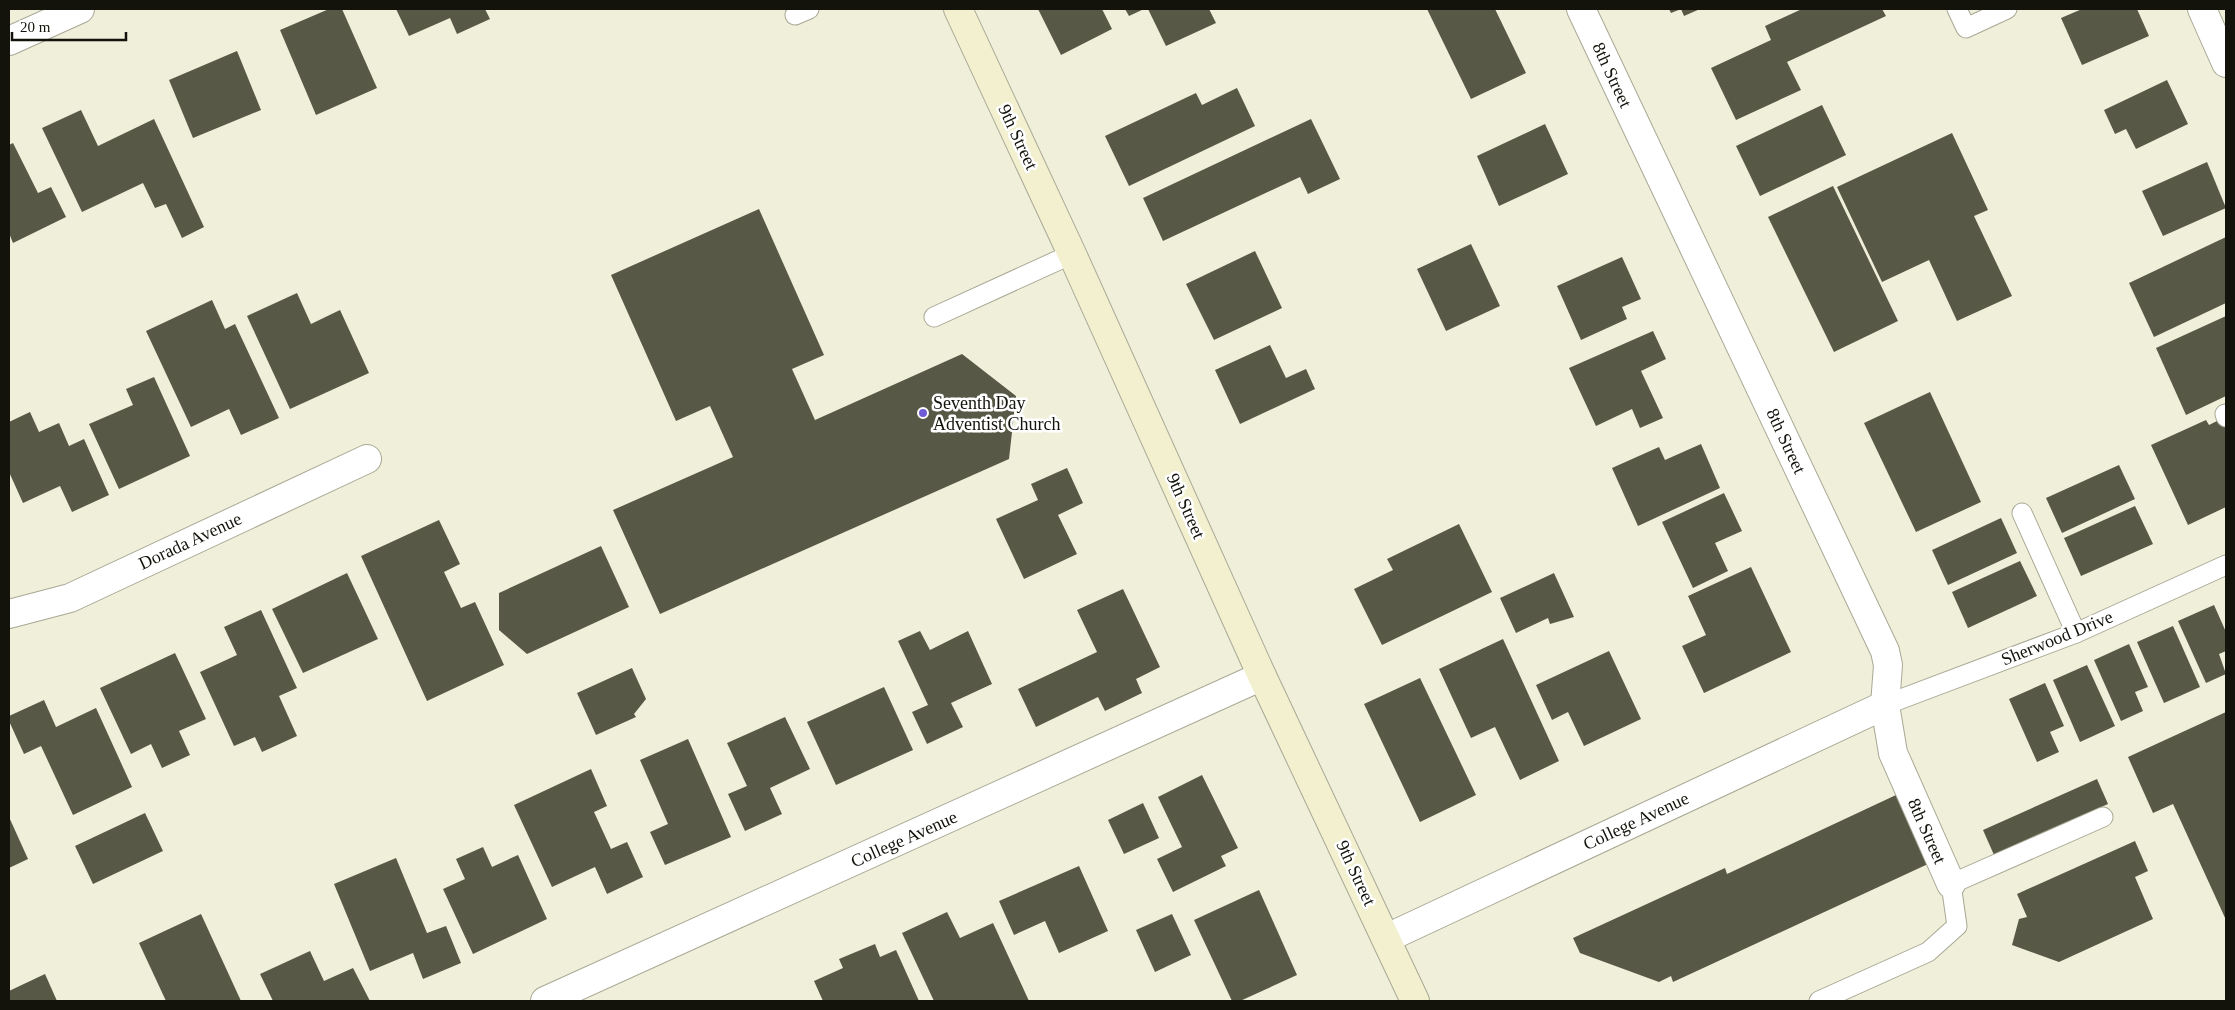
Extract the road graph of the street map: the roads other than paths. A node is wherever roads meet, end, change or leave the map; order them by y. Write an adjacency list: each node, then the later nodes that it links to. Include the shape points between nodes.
1 (80, 9): 7 (street)
2 (958, 9): 9 (street, 9th Street)
3 (1581, 9): 17 (street, 8th Street, via 1885,651 1888,665)
4 (1957, 9): 5 (lane, via 1966,28)
5 (2007, 9)
6 (2202, 9): 8 (street)
7 (9, 41)
8 (2226, 62)
9 (1072, 254): 10 (lane); 16 (street, 9th Street)
10 (934, 317)
11 (366, 458): 14 (street, Dorada Avenue, via 70,598)
12 (2022, 513): 15 (lane)
13 (2226, 565): 15 (lane, Sherwood Drive)
14 (9, 614)
15 (2076, 632): 17 (lane, Sherwood Drive)
16 (1262, 676): 20 (street, 9th Street); 21 (street, College Avenue)
17 (1885, 704): 19 (street, 8th Street, via 1893,753); 20 (street, College Avenue)
18 (2103, 817): 19 (lane)
19 (1951, 884): 23 (lane, via 1957,926 1928,952)
20 (1387, 938): 22 (street, 9th Street)
21 (545, 1001)
22 (1416, 1001)
23 (1819, 1001)

